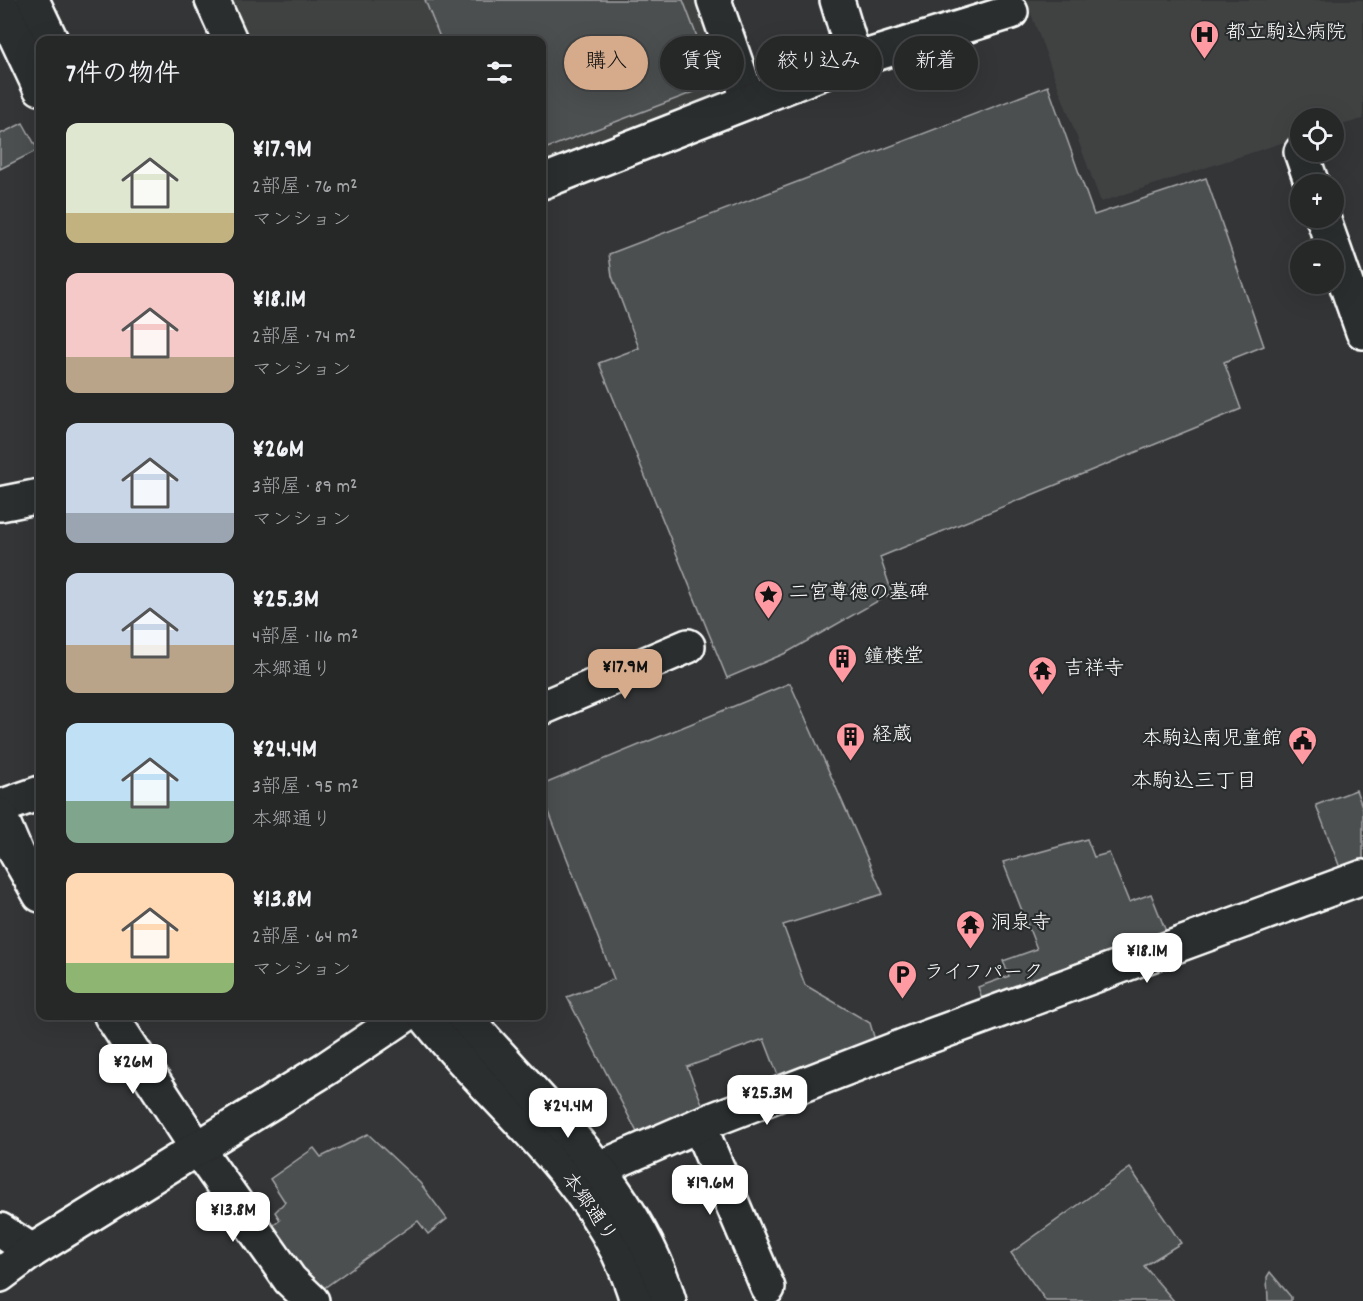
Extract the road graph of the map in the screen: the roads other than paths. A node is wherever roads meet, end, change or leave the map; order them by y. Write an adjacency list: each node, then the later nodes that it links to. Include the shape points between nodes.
1 (212, 0): 7 (street)
2 (714, 0): 12 (street)
3 (837, 0): 8 (street)
4 (24, 5): 6 (street); 10 (street)
5 (1011, 12): 9 (street)
6 (48, 36)
7 (228, 36)
8 (848, 36)
9 (882, 52)
10 (36, 67)
11 (777, 90): 12 (street)
12 (749, 101): 13 (street)
13 (546, 181)
14 (1327, 228): 15 (street)
15 (1363, 332)
16 (36, 497): 17 (street)
17 (0, 504)
18 (688, 646): 19 (street)
19 (546, 706)
20 (36, 794): 21 (street)
21 (0, 807)
22 (0, 815): 24 (street)
23 (1363, 877): 29 (street)
24 (36, 888)
25 (114, 1020): 30 (street)
26 (412, 1020): 30 (street)
27 (423, 1020): 37 (street, 本郷通り, via 583,1194 610,1235)
28 (468, 1020): 31 (street, 本郷通り)
29 (699, 1125): 31 (street); 35 (street)
30 (197, 1148): 33 (street); 36 (street, via 290,1280)
31 (600, 1168): 38 (street, 本郷通り, via 649,1246)
32 (0, 1230): 33 (street)
33 (32, 1251): 34 (street)
34 (0, 1275)
35 (768, 1288)
36 (312, 1301)
37 (637, 1301)
38 (669, 1301)

